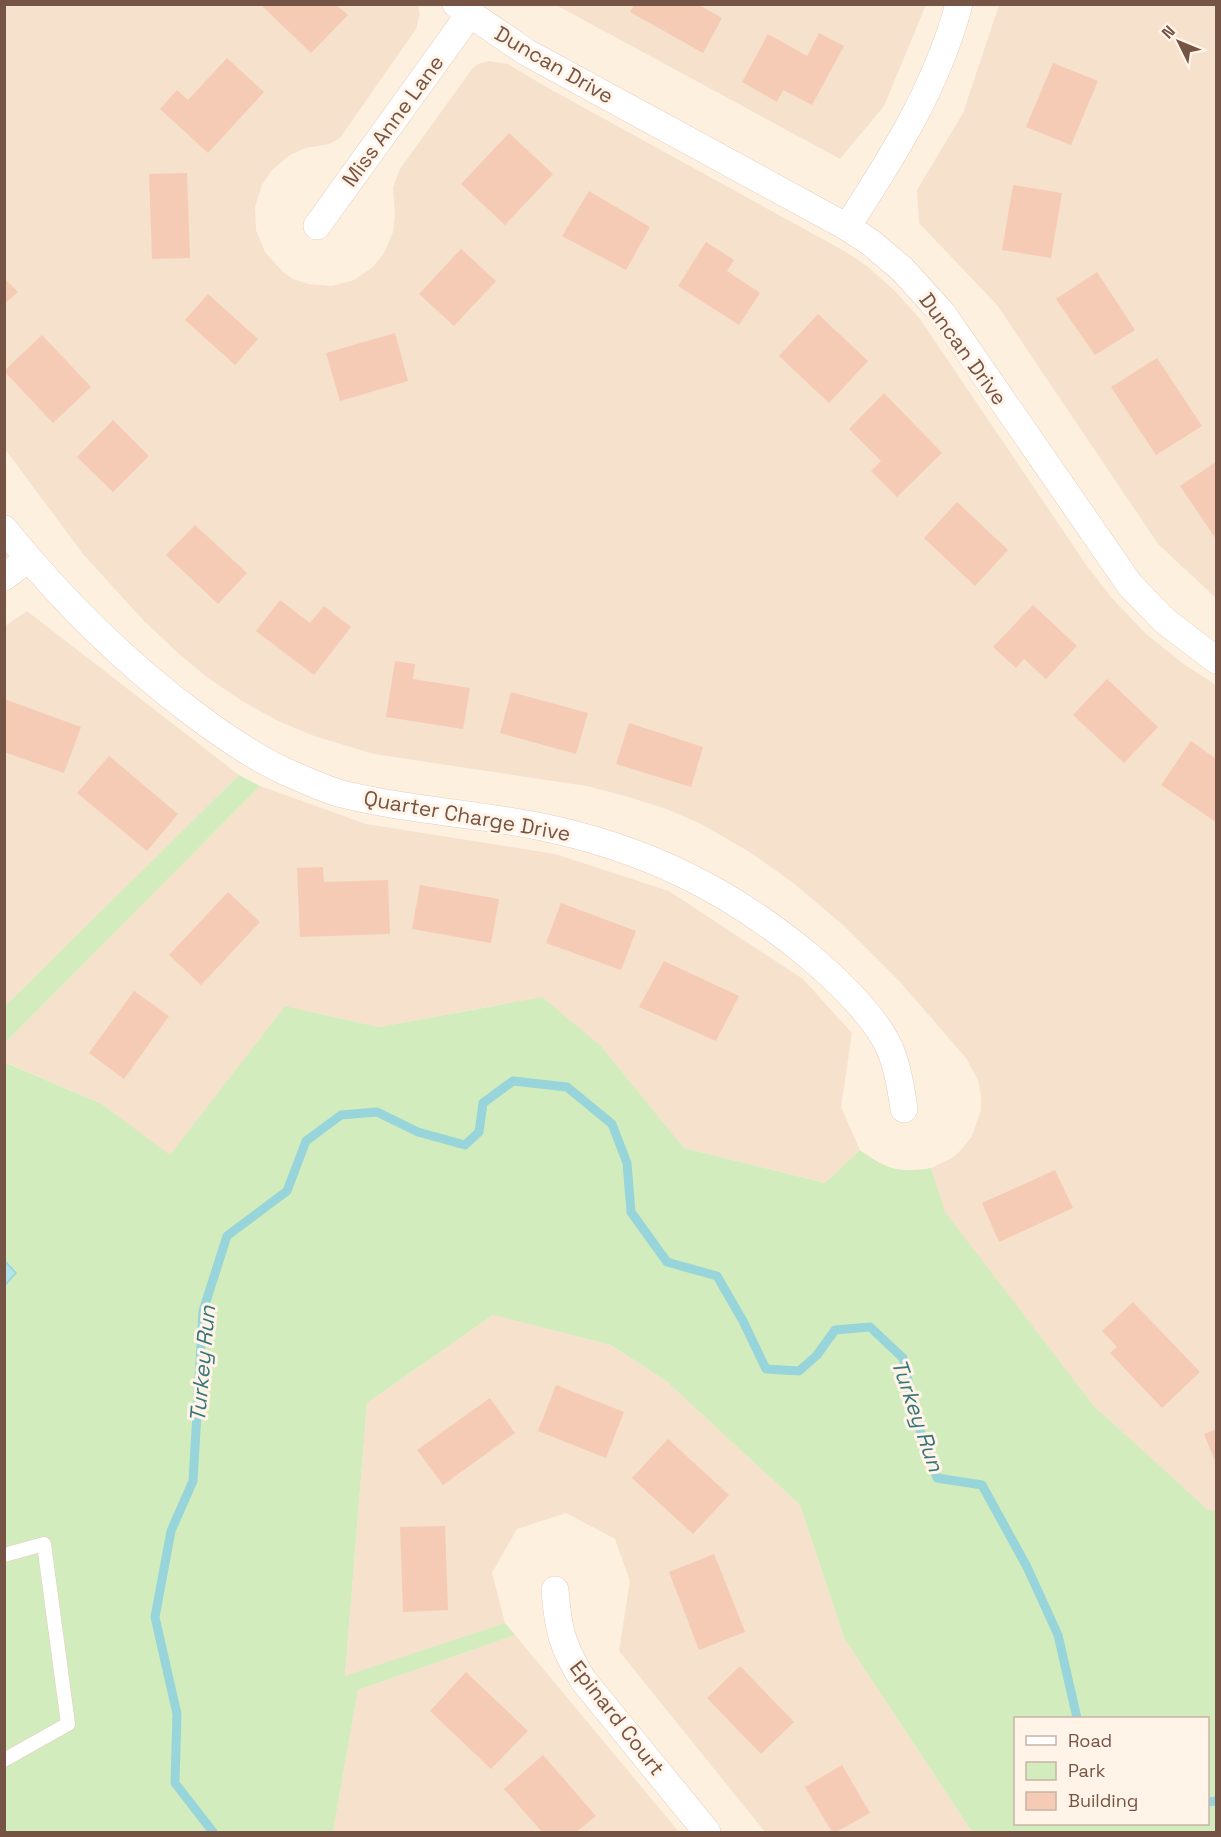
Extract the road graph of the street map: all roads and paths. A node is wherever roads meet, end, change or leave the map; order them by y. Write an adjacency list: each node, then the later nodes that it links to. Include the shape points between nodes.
1 (959, 4): 4 (street, via 928,89 897,149)
2 (462, 10): 3 (street, Miss Anne Lane); 4 (street, Duncan Drive, via 526,52)
3 (317, 226)
4 (847, 227): 8 (street, Duncan Drive, via 902,269 942,313 1130,585 1165,621)
5 (4, 529): 6 (street, Quarter Charge Drive)
6 (28, 559): 7 (street); 9 (street, Quarter Charge Drive, via 98,633 156,685 230,741 280,769 339,793 596,840 661,863 723,894 777,930 828,973 872,1021 889,1048 900,1079)
7 (4, 577)
8 (1216, 660)
9 (904, 1109)
10 (4, 1555): 12 (lane, via 44,1544 68,1724)
11 (555, 1590): 13 (street, Epinard Court, via 558,1627 583,1680)
12 (4, 1760)
13 (707, 1833)

